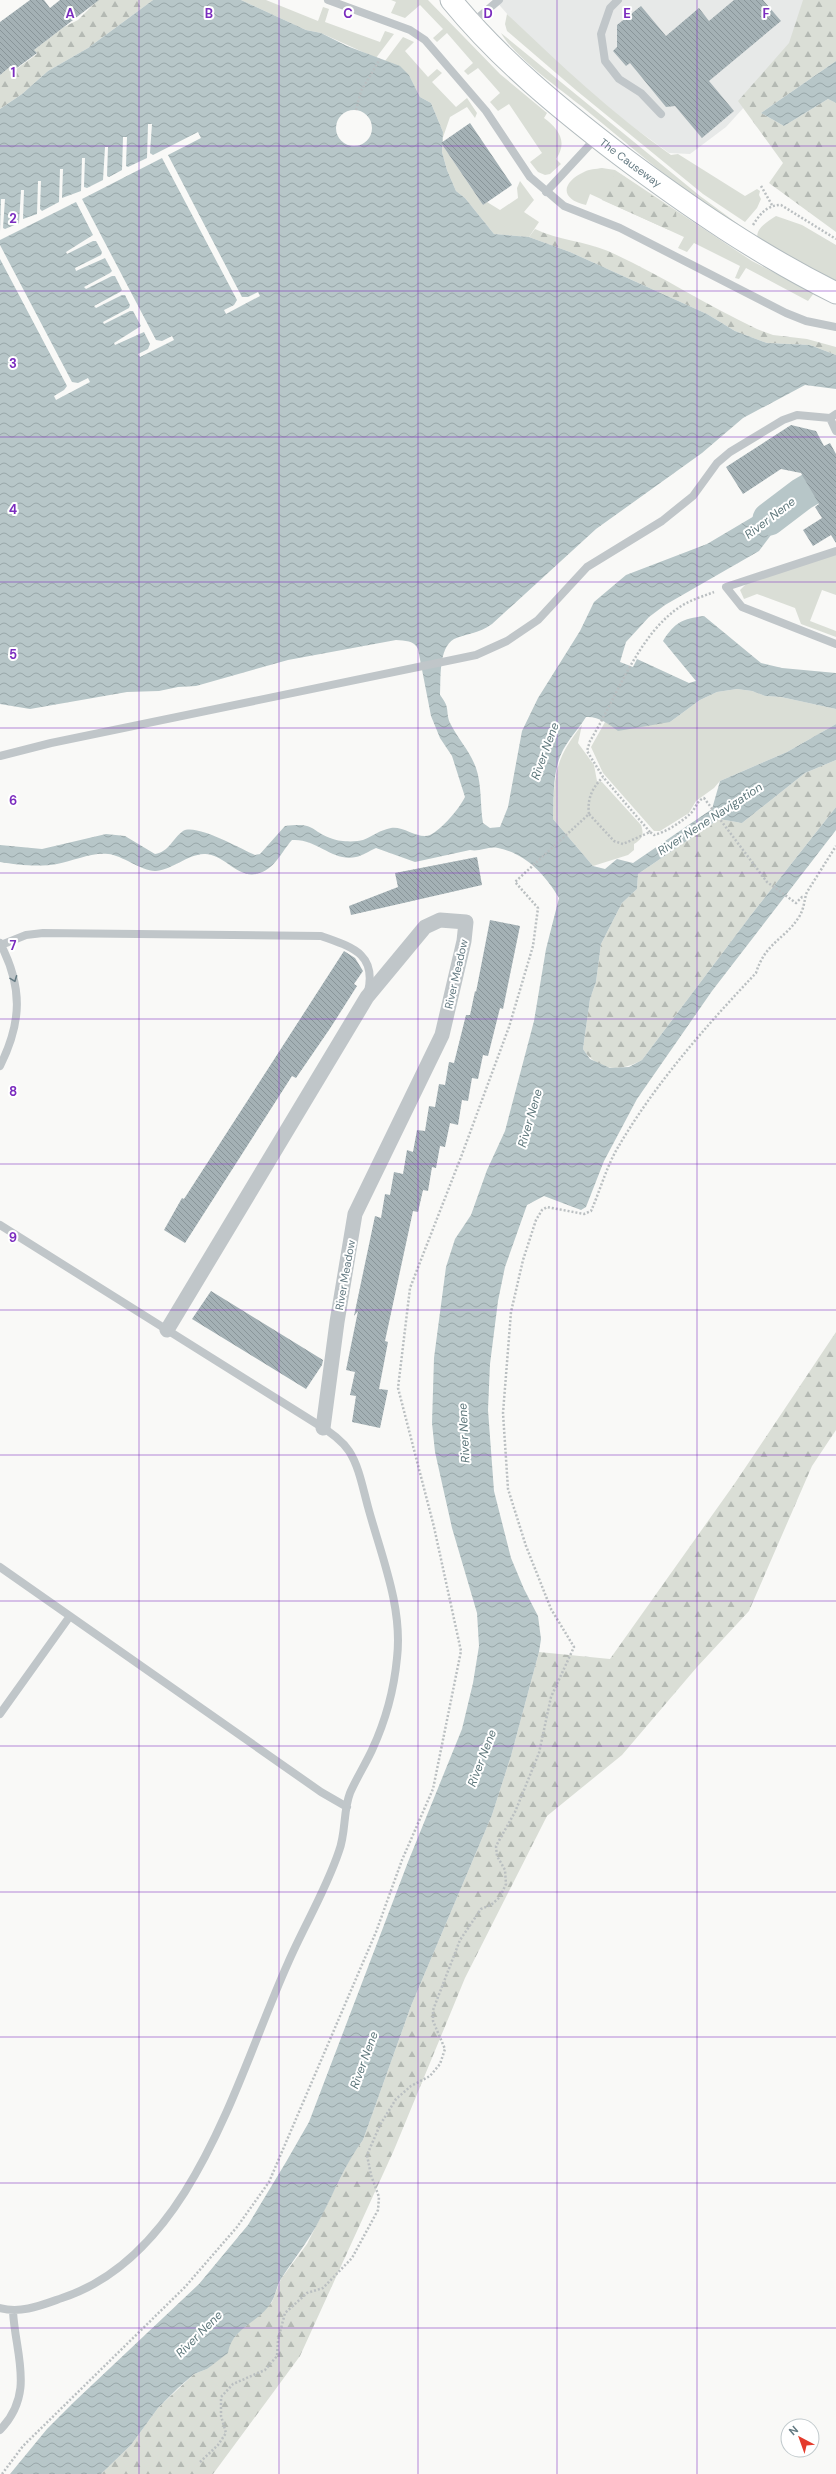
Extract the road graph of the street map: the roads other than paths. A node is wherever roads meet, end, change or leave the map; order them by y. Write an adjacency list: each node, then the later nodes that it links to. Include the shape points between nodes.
1 (328, 0): 8 (lane, via 410,30 425,40 486,111 530,177)
2 (451, 0): 5 (street, The Causeway)
3 (499, 0): 5 (lane)
4 (618, 0): 6 (lane, via 610,8 601,34 605,61 619,79 642,93)
5 (471, 24): 7 (street, The Causeway, via 511,66)
6 (661, 114)
7 (597, 137): 8 (lane); 9 (street, The Causeway, via 742,242)
8 (546, 192): 10 (lane, via 564,206 627,232 786,313 806,321)
9 (836, 293)
10 (836, 327)
11 (833, 416): 12 (lane); 15 (lane, via 797,415 783,420 730,452 718,462 693,496 651,528 587,567 538,620 507,641 476,655 51,743)
12 (836, 431)
13 (836, 550): 14 (lane, via 726,587 742,607)
14 (836, 644)
15 (0, 756)
16 (0, 944): 17 (lane, via 26,935 43,933 322,936 344,943 362,956 371,975); 18 (lane, one-way to 18, via 17,987 18,1012 14,1034)
17 (367, 997): 20 (street, River Meadow); 21 (street, River Meadow, via 425,928 440,920 466,922 442,1035 355,1214)
18 (0, 1066)
19 (0, 1225): 20 (lane)
20 (167, 1330): 21 (lane)
21 (323, 1428): 25 (lane, via 344,1444 354,1460 393,1597 398,1637 394,1677 382,1724 349,1795)
22 (0, 1567): 23 (lane)
23 (70, 1616): 24 (lane); 25 (lane)
24 (0, 1714)
25 (347, 1807): 27 (lane, via 340,1850 330,1876 288,1963 216,2135 164,2221 134,2256 118,2270 69,2296)
26 (0, 2308): 27 (lane)
27 (13, 2311): 28 (lane, via 22,2380 15,2407)
28 (0, 2430)

